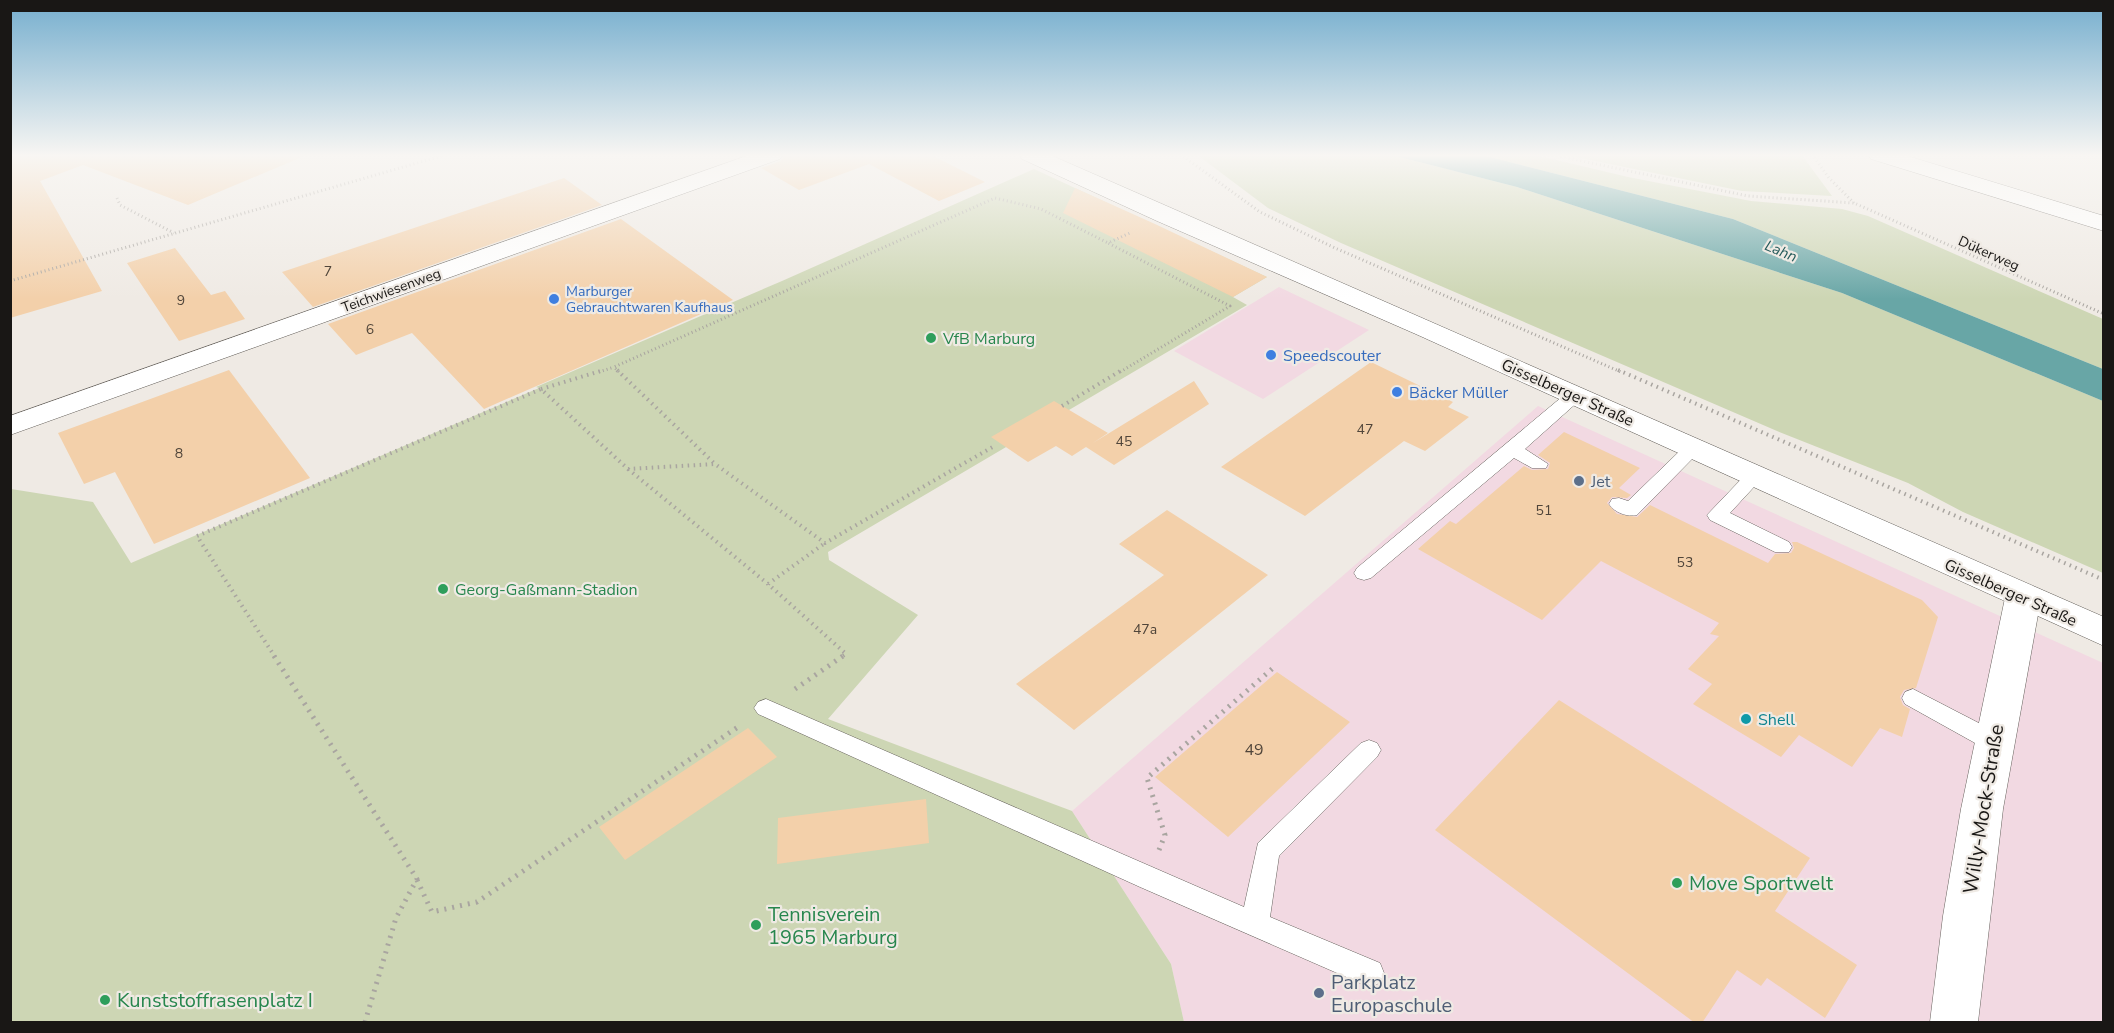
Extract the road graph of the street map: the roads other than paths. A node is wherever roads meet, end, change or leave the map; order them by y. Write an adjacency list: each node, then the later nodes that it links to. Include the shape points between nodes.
1 (637, 202): 6 (street, Teichwiesenweg)
2 (1136, 202): 5 (street, Gisselberger Straße)
3 (2033, 202): 4 (street)
4 (2103, 224)
5 (1575, 395): 7 (street, Gisselberger Straße); 8 (lane)
6 (10, 426)
7 (1693, 448): 10 (street, Gisselberger Straße); 11 (lane, via 1630,510)
8 (1513, 450): 9 (lane); 13 (lane)
9 (1539, 464)
10 (1756, 476): 12 (lane, via 1717,515); 14 (street, Gisselberger Straße)
11 (1619, 504)
12 (1782, 547)
13 (1364, 573)
14 (2023, 598): 15 (street, Gisselberger Straße); 18 (street, Willy-Mock-Straße)
15 (2103, 633)
16 (1913, 698): 18 (lane)
17 (766, 708): 20 (lane)
18 (1992, 741): 22 (street, Willy-Mock-Straße, via 1958,969)
19 (1369, 750): 20 (lane, via 1267,851)
20 (1254, 924): 21 (lane)
21 (1370, 973)
22 (1954, 1023)

